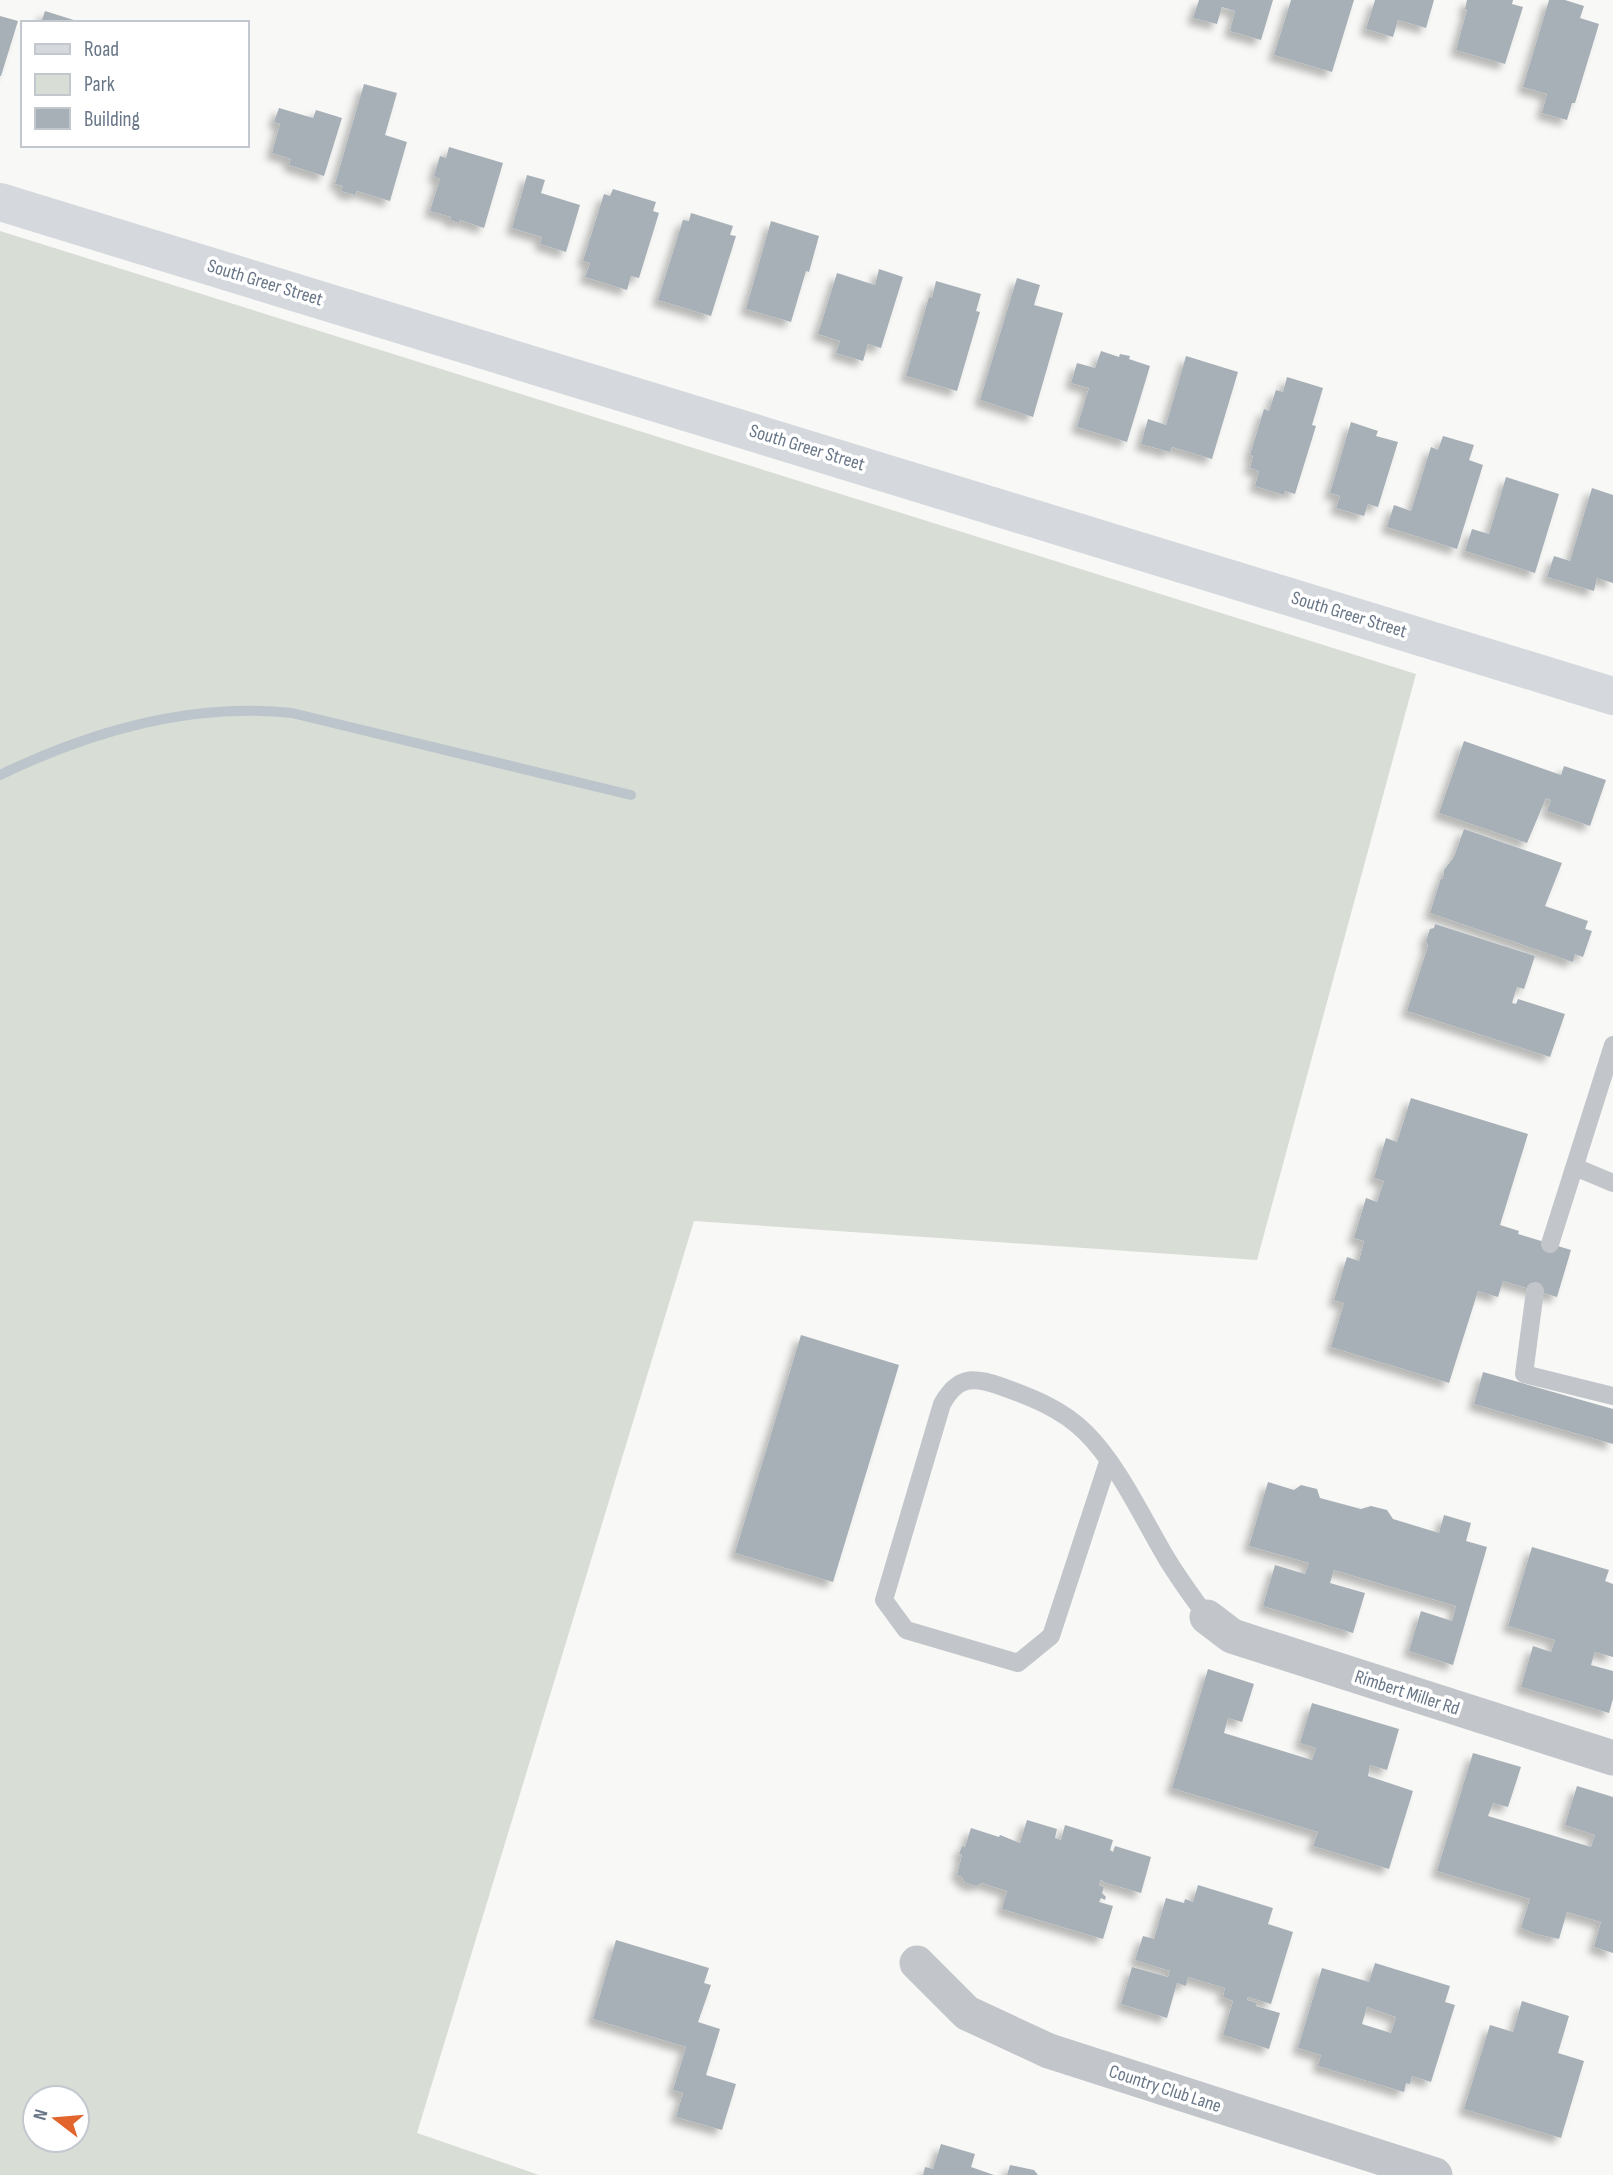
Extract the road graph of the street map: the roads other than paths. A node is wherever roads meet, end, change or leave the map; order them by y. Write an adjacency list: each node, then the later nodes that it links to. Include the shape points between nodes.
1 (0, 202): 2 (street, South Greer Street)
2 (1613, 696)
3 (1613, 1045): 4 (lane)
4 (1575, 1167): 5 (lane); 6 (lane)
5 (1613, 1183)
6 (1550, 1244)
7 (1535, 1291): 8 (lane, via 1524,1374)
8 (1613, 1396)
9 (1108, 1462): 9 (lane, via 1086,1433 1032,1398 991,1383 964,1381 952,1387 942,1404 884,1600 906,1630 1018,1663 1051,1636); 10 (lane)
10 (1207, 1617): 11 (street, Rimbert Miller Rd, via 1232,1636)
11 (1613, 1758)
12 (917, 1963): 13 (street, Country Club Lane, via 967,2013 1049,2051)
13 (1435, 2175)

